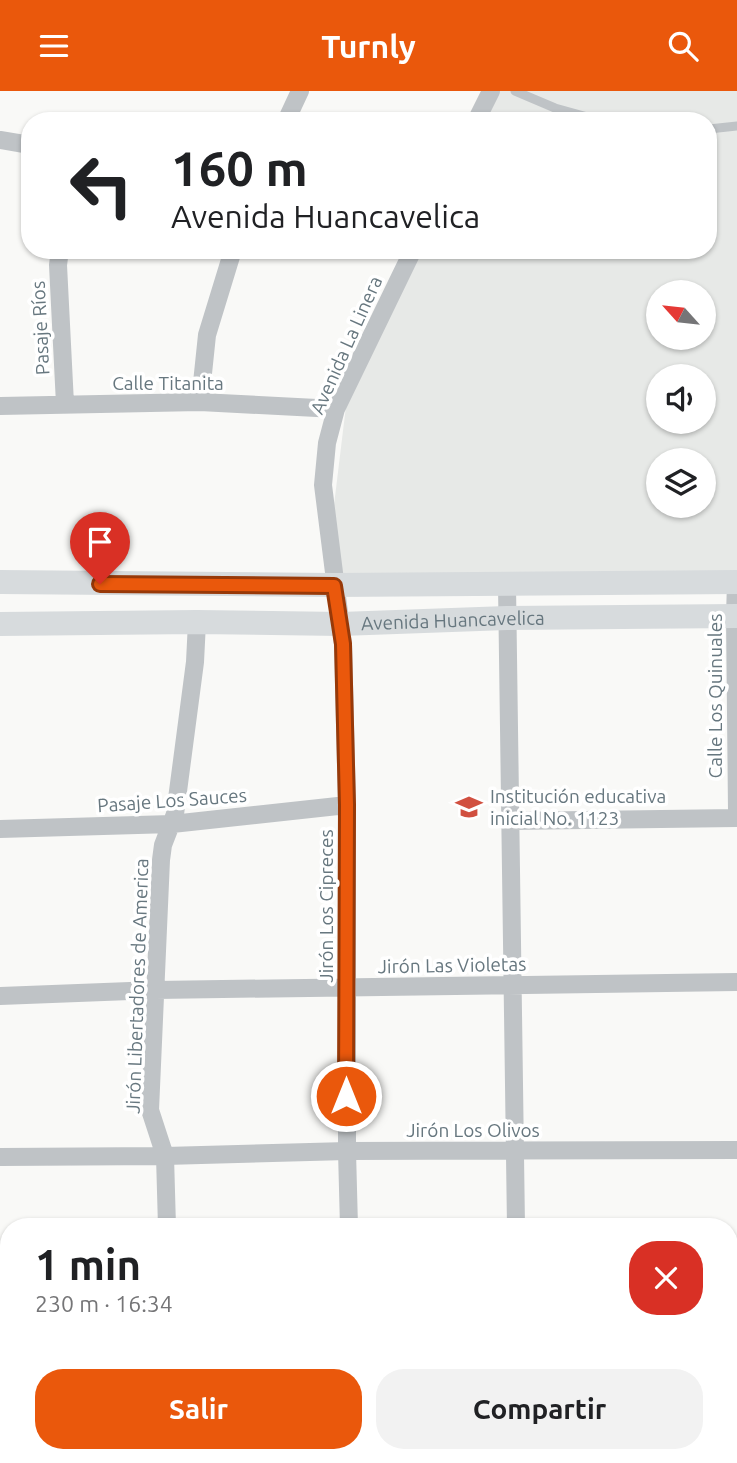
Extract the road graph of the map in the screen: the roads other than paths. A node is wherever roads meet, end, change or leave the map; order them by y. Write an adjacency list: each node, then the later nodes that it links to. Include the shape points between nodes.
1 (300, 91): 4 (street)
2 (491, 91): 5 (street)
3 (515, 91): 6 (lane)
4 (290, 112)
5 (480, 112)
6 (569, 112)
7 (737, 126): 8 (lane)
8 (717, 128)
9 (0, 140): 10 (street)
10 (21, 144)
11 (59, 259): 15 (street, Pasaje Ríos)
12 (230, 259): 14 (street, via 206,335)
13 (409, 259): 17 (street, Avenida La Linera)
14 (200, 402): 15 (street, Calle Titanita); 17 (street, Calle Titanita)
15 (65, 404): 16 (street, Calle Titanita)
16 (0, 406)
17 (336, 409): 21 (street, Avenida La Linera, via 323,485)
18 (0, 582): 21 (main road, Avenida Huancavelica)
19 (737, 582): 20 (main road, Avenida Huancavelica); 22 (street, Calle Los Quinuales)
20 (507, 585): 21 (main road, Avenida Huancavelica); 23 (street)
21 (334, 586): 26 (street, Jirón Los Cipreces)
22 (736, 616): 23 (main road, Avenida Huancavelica); 28 (street, Calle Los Quinuales)
23 (507, 618): 26 (main road, Avenida Huancavelica); 30 (street)
24 (197, 622): 25 (main road, Avenida Huancavelica); 26 (main road, Avenida Huancavelica); 31 (street, Jirón Libertadores de America)
25 (0, 624)
26 (341, 624): 27 (street, Jirón Los Cipreces)
27 (347, 805): 31 (street, Pasaje Los Sauces); 35 (street, Jirón Los Cipreces)
28 (737, 810)
29 (737, 818): 30 (street)
30 (509, 821): 34 (street)
31 (172, 824): 32 (street, Pasaje Los Sauces); 36 (street, Jirón Libertadores de America, via 161,860)
32 (0, 829)
33 (737, 982): 34 (street, Jirón Las Violetas)
34 (512, 985): 35 (street, Jirón Las Violetas); 38 (street)
35 (346, 988): 36 (street, Jirón Las Violetas); 40 (street, Jirón Los Cipreces)
36 (156, 991): 37 (street, Jirón Las Violetas); 41 (street, Jirón Libertadores de America, via 150,1110)
37 (0, 996)
38 (515, 1150): 39 (street, Jirón Los Olivos); 40 (street, Jirón Los Olivos); 45 (street)
39 (737, 1150)
40 (346, 1151): 41 (street, Jirón Los Olivos); 44 (street, Jirón Los Cipreces)
41 (165, 1156): 42 (street, Jirón Los Olivos); 43 (street, Jirón Libertadores de America)
42 (0, 1157)
43 (167, 1218)
44 (349, 1218)
45 (516, 1218)

